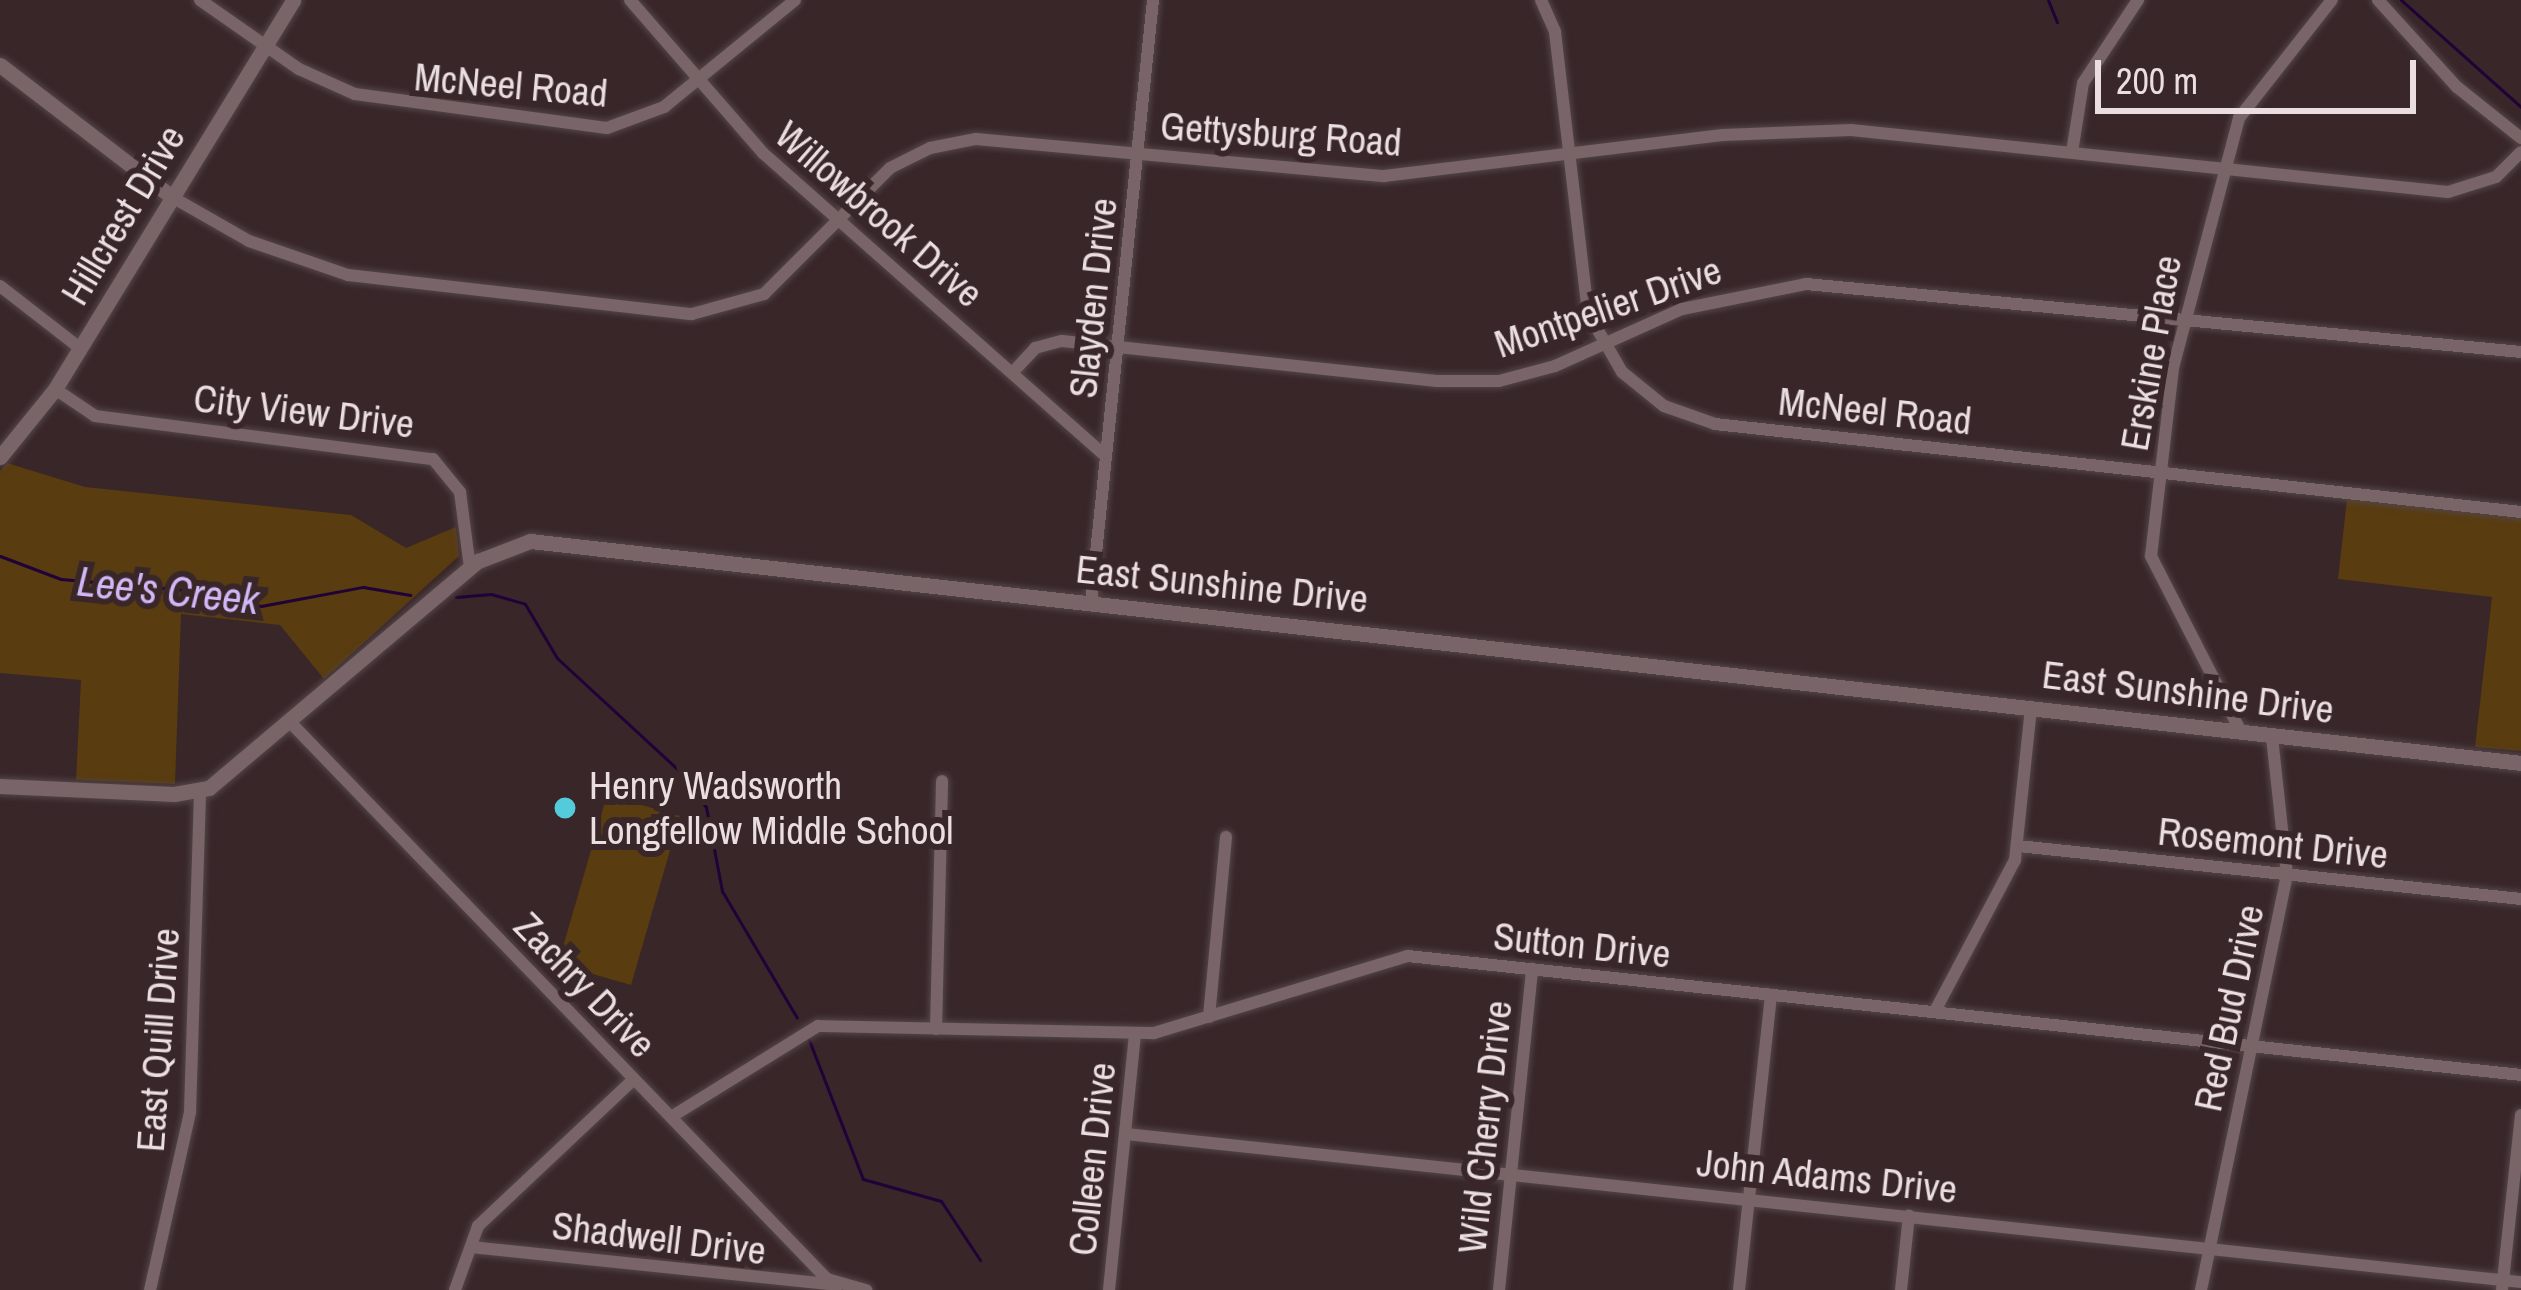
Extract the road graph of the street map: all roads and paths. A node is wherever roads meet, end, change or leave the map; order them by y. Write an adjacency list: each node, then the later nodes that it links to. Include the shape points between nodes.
1 (200, 0): 10 (street, McNeel Road)
2 (293, 0): 10 (street, Hillcrest Drive)
3 (630, 0): 12 (street, Willowbrook Drive)
4 (795, 0): 12 (street, McNeel Road)
5 (1153, 0): 16 (street, Slayden Drive)
6 (1541, 0): 17 (street, McNeel Road, via 1555,32)
7 (2138, 0): 14 (street, via 2083,83)
8 (2332, 0): 18 (street, Erskine Place, via 2246,105)
9 (2378, 0): 13 (street, via 2457,87)
10 (263, 48): 12 (street, McNeel Road, via 329,85 388,103 585,128 641,120); 19 (street, Hillcrest Drive)
11 (0, 65): 19 (street)
12 (694, 81): 20 (street, Willowbrook Drive)
13 (2521, 137)
14 (2072, 152): 17 (street, Gettysburg Road, via 1786,129); 18 (street, Gettysburg Road)
15 (2521, 152): 18 (street, Gettysburg Road, via 2480,186 2448,193)
16 (1138, 154): 17 (street, Gettysburg Road, via 1350,176); 20 (street, Gettysburg Road, via 954,142 890,168); 24 (street, Slayden Drive)
17 (1564, 157): 23 (street, McNeel Road, via 1579,278)
18 (2222, 169): 22 (street, Erskine Place)
19 (172, 197): 20 (street, Gettysburg Road, via 249,241 348,275 673,314 731,308 764,294); 25 (street, Hillcrest Drive)
20 (838, 218): 27 (street, Willowbrook Drive)
21 (0, 286): 25 (street)
22 (2181, 321): 23 (street, Montpelier Drive, via 1806,284 1737,292); 26 (street, Montpelier Drive); 31 (street, Erskine Place)
23 (1603, 345): 24 (street, Montpelier Drive, via 1526,375 1457,382); 31 (street, McNeel Road, via 1649,396 1714,424)
24 (1118, 347): 27 (street, Montpelier Drive, via 1052,341); 29 (street, Slayden Drive)
25 (80, 348): 28 (street, Hillcrest Drive)
26 (2521, 352)
27 (1013, 372): 29 (street, Willowbrook Drive)
28 (55, 389): 30 (street, Hillcrest Drive); 33 (street, City View Drive, via 95,416 433,459 460,492)
29 (1106, 456): 34 (street, Slayden Drive)
30 (0, 458)
31 (2161, 472): 32 (street, McNeel Road); 37 (street, Erskine Place, via 2150,556)
32 (2521, 512)
33 (470, 568): 34 (street, East Sunshine Drive, via 501,547 530,542); 36 (street, East Sunshine Drive)
34 (1091, 602): 35 (street, East Sunshine Drive)
35 (2031, 707): 37 (street, East Sunshine Drive); 44 (street)
36 (290, 722): 42 (street, East Sunshine Drive); 55 (street, Zachry Drive)
37 (2241, 732): 38 (street, East Sunshine Drive)
38 (2272, 736): 39 (street, East Sunshine Drive); 45 (street, Red Bud Drive)
39 (2521, 763)
40 (942, 781): 51 (street)
41 (0, 786): 42 (street)
42 (200, 791): 67 (street, East Quill Drive, via 190,1112)
43 (1226, 837): 50 (street)
44 (2018, 846): 45 (street, Rosemont Drive); 49 (street)
45 (2288, 874): 46 (street, Rosemont Drive); 53 (street, Red Bud Drive)
46 (2521, 899)
47 (1532, 969): 48 (street, Sutton Drive); 50 (street, Sutton Drive, via 1396,958); 59 (street, Wild Cherry Drive)
48 (1771, 995): 49 (street, Sutton Drive); 60 (street)
49 (1935, 1011): 53 (street, Sutton Drive)
50 (1209, 1017): 52 (street, Sutton Drive)
51 (937, 1029): 52 (street, Sutton Drive); 57 (street, Sutton Drive, via 818,1026)
52 (1135, 1034): 58 (street, Colleen Drive)
53 (2252, 1046): 54 (street, Sutton Drive); 63 (street, Red Bud Drive)
54 (2521, 1076)
55 (634, 1079): 57 (street, Zachry Drive); 62 (street, via 487,1216)
56 (2521, 1115): 65 (street)
57 (671, 1117): 66 (street, Zachry Drive)
58 (1126, 1133): 59 (street, John Adams Drive); 70 (street, Colleen Drive)
59 (1510, 1173): 60 (street, John Adams Drive); 71 (street, Wild Cherry Drive)
60 (1748, 1198): 61 (street, John Adams Drive); 72 (street)
61 (1909, 1215): 63 (street, John Adams Drive); 73 (street)
62 (471, 1247): 66 (street, Shadwell Drive); 68 (street)
63 (2210, 1249): 65 (street, John Adams Drive); 74 (street, Red Bud Drive)
64 (2521, 1282): 65 (street, John Adams Drive)
65 (2502, 1285)
66 (842, 1287): 69 (street, Shadwell Drive)
67 (150, 1290)
68 (455, 1290)
69 (866, 1290)
70 (1109, 1290)
71 (1499, 1290)
72 (1739, 1290)
73 (1901, 1290)
74 (2201, 1290)

